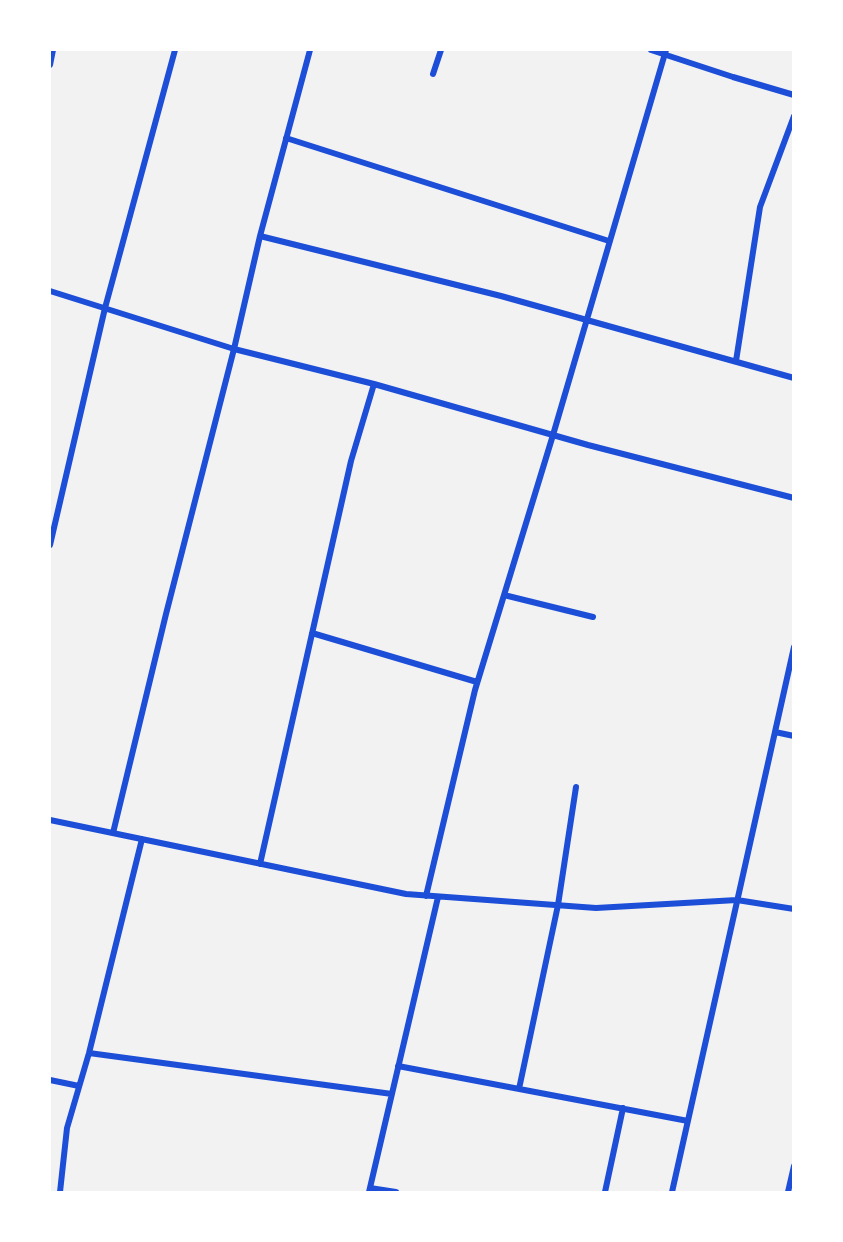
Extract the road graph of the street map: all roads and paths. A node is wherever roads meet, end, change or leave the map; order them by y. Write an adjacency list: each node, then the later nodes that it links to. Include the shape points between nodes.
1 (53, 50): 7 (street)
2 (175, 50): 15 (street)
3 (310, 50): 11 (street)
4 (441, 50): 8 (street)
5 (651, 50): 6 (street)
6 (665, 52): 9 (street); 13 (street)
7 (50, 65)
8 (433, 75)
9 (794, 95)
10 (794, 116): 18 (street, via 760,207)
11 (286, 138): 12 (street); 13 (street)
12 (260, 236): 16 (street); 17 (street)
13 (609, 241): 16 (street)
14 (50, 291): 15 (street)
15 (105, 308): 17 (street); 23 (street)
16 (586, 319): 18 (street); 21 (street)
17 (234, 349): 20 (street); 33 (street)
18 (736, 361): 19 (street)
19 (794, 378)
20 (374, 384): 21 (street); 26 (street, via 351,460)
21 (553, 435): 22 (street); 24 (street)
22 (794, 498)
23 (50, 544)
24 (504, 596): 25 (street); 28 (street)
25 (593, 617)
26 (312, 633): 28 (street); 35 (street)
27 (794, 647): 29 (street)
28 (477, 682): 36 (street)
29 (775, 732): 30 (street); 38 (street)
30 (794, 736)
31 (576, 787): 39 (street)
32 (50, 820): 33 (street)
33 (113, 833): 34 (street)
34 (142, 839): 35 (street); 41 (street)
35 (260, 864): 36 (street)
36 (426, 896): 37 (street)
37 (438, 897): 39 (street); 42 (street)
38 (737, 900): 39 (street, via 596,908); 40 (street); 48 (street)
39 (558, 905): 45 (street)
40 (794, 909)
41 (89, 1053): 44 (street); 46 (street)
42 (399, 1066): 45 (street); 46 (street)
43 (50, 1080): 44 (street)
44 (79, 1086): 51 (street, via 68,1128)
45 (519, 1089): 47 (street)
46 (392, 1094): 50 (street)
47 (623, 1108): 48 (street); 53 (street)
48 (688, 1121): 54 (street)
49 (794, 1166): 55 (street)
50 (370, 1190): 52 (street)
51 (60, 1192)
52 (396, 1192)
53 (605, 1192)
54 (672, 1192)
55 (788, 1192)

